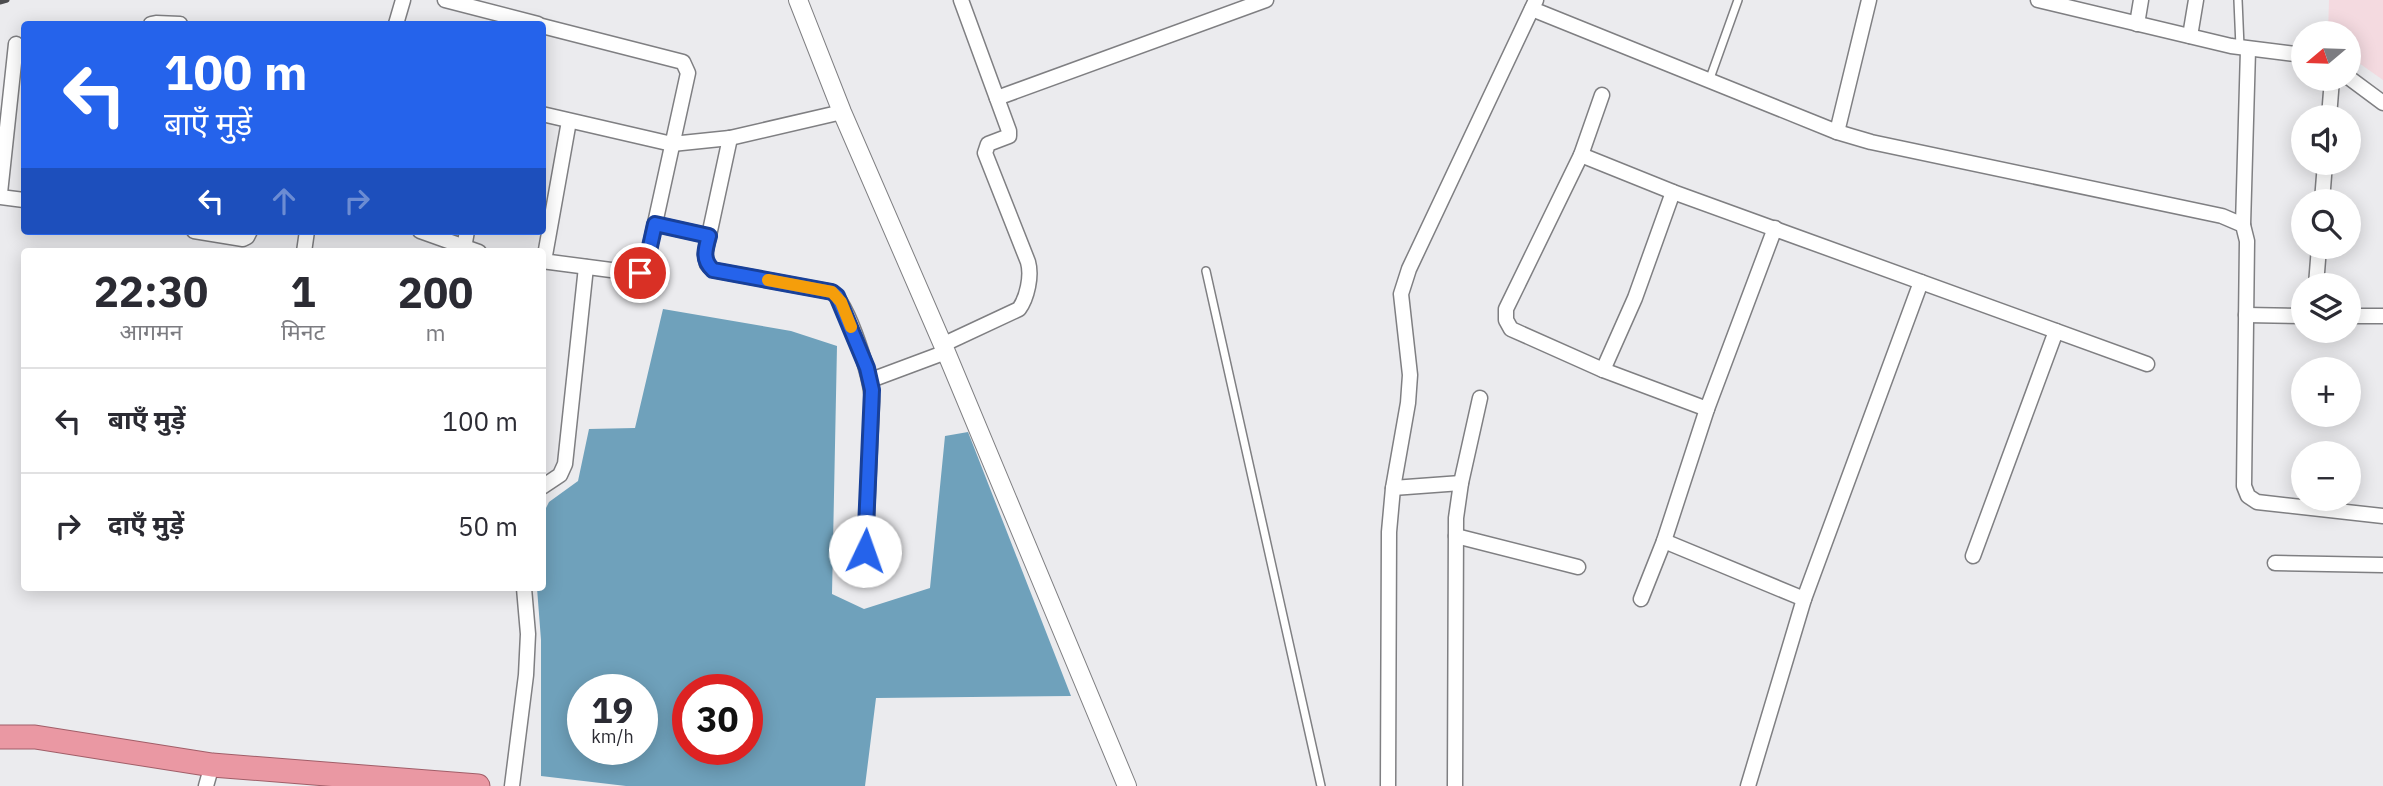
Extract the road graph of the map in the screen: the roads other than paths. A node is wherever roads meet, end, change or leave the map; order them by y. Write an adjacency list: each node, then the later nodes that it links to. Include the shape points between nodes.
1 (404, 0): 14 (street)
2 (445, 0): 15 (street)
3 (798, 0): 27 (street)
4 (961, 0): 25 (street)
5 (1266, 0): 25 (street)
6 (1738, 0): 22 (lane)
7 (1870, 0): 30 (street)
8 (2038, 0): 13 (street)
9 (2141, 0): 16 (street)
10 (2196, 0): 18 (street)
11 (2238, 0): 20 (lane)
12 (1534, 4): 22 (street); 63 (street, via 1401,294 1410,375)
13 (2091, 6): 16 (street)
14 (397, 21)
15 (525, 21)
16 (2137, 24): 18 (street)
17 (546, 27): 32 (street, via 683,62 688,73)
18 (2190, 36): 20 (street)
19 (16, 44): 35 (street)
20 (2244, 49): 21 (street); 38 (street)
21 (2291, 54)
22 (1709, 81): 30 (street)
23 (2361, 87): 26 (street)
24 (1602, 95): 33 (street)
25 (997, 99): 55 (street, via 1009,135 988,144 985,153 1030,275 1019,309)
26 (2383, 103)
27 (842, 113): 31 (street); 55 (street)
28 (546, 115): 29 (street)
29 (569, 121): 32 (street); 45 (street)
30 (1837, 132): 38 (street, via 2222,216)
31 (730, 138): 32 (street); 43 (street)
32 (673, 144): 37 (street)
33 (1581, 155): 34 (street); 57 (street, via 1506,309 1506,320 1511,329)
34 (1673, 192): 39 (street); 57 (street)
35 (0, 195): 36 (street)
36 (21, 199)
37 (655, 224): 43 (street); 47 (street, via 645,269 640,273)
38 (2243, 225): 50 (street)
39 (1774, 228): 49 (street); 60 (street)
40 (218, 235): 41 (street, via 243,239)
41 (248, 235)
42 (431, 235): 44 (street)
43 (709, 236): 58 (street, via 706,264 713,270 837,296)
44 (466, 248)
45 (545, 248)
46 (546, 261): 47 (street)
47 (586, 267): 62 (street, via 565,464 560,475)
48 (1206, 271): 81 (lane)
49 (1921, 282): 54 (street); 74 (street)
50 (2246, 315): 51 (street); 64 (street, via 2244,486 2248,496 2257,502)
51 (2291, 316)
52 (2361, 316): 53 (street)
53 (2383, 316)
54 (2056, 331): 56 (street); 67 (street)
55 (944, 348): 58 (street); 80 (street)
56 (2147, 364)
57 (1603, 370): 60 (street)
58 (871, 380): 71 (street)
59 (1480, 398): 61 (street)
60 (1707, 409): 66 (street)
61 (1461, 483): 63 (street); 65 (street)
62 (546, 484)
63 (1393, 488): 82 (street)
64 (2383, 516)
65 (1456, 536): 70 (street); 83 (street)
66 (1664, 541): 73 (street); 74 (street)
67 (1973, 556)
68 (2275, 563): 69 (street)
69 (2383, 565)
70 (1578, 567)
71 (864, 576)
72 (524, 591): 79 (street, via 526,675)
73 (1641, 599)
74 (1804, 599): 84 (street)
75 (0, 737): 76 (highway, via 35,737)
76 (209, 776): 77 (highway)
77 (451, 784): 78 (highway)
78 (478, 786)
79 (512, 786)
80 (1127, 786)
81 (1321, 786)
82 (1388, 786)
83 (1455, 786)
84 (1748, 786)

